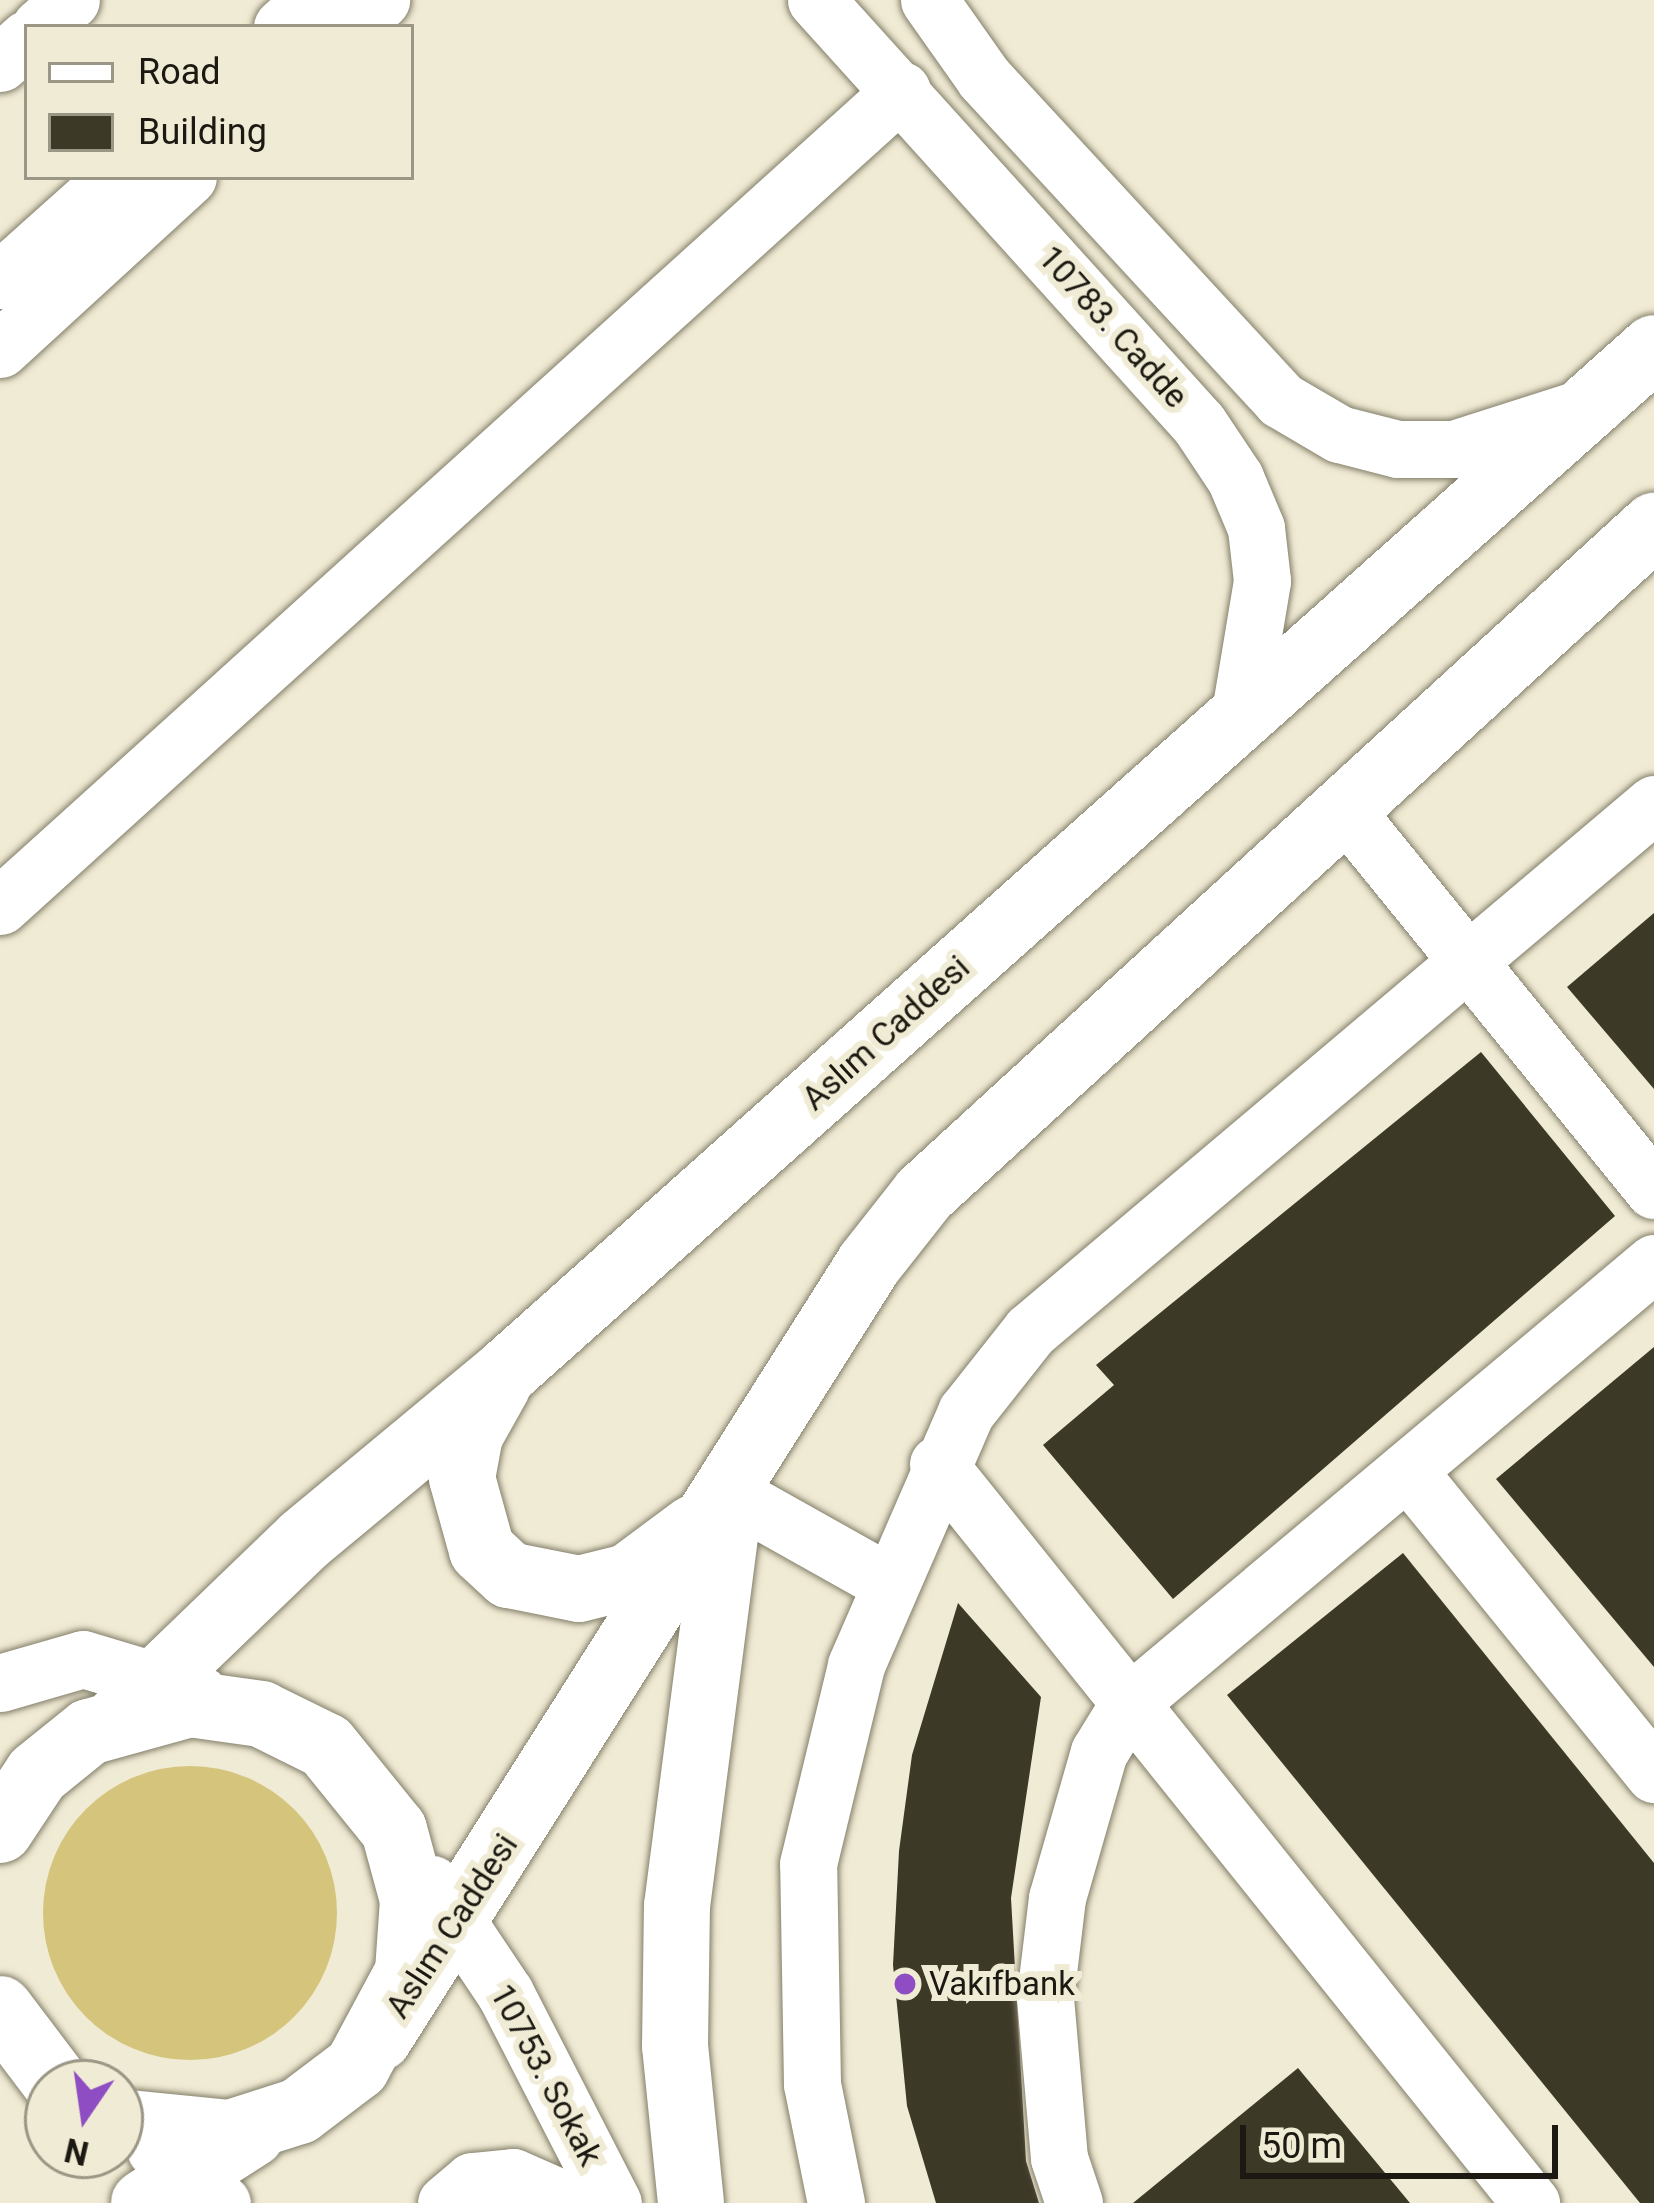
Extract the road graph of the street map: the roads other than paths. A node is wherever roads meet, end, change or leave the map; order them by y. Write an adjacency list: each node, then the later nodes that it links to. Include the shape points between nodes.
1 (70, 0): 6 (street)
2 (312, 0): 7 (street)
3 (381, 0): 8 (street)
4 (817, 0): 11 (street, 10783. Cadde)
5 (929, 0): 17 (street, via 984,78 1281,400 1339,434 1398,449 1454,449)
6 (43, 24)
7 (285, 24)
8 (355, 24)
9 (24, 42): 10 (street)
10 (0, 63)
11 (902, 90): 19 (street, 10783. Cadde, via 1199,424 1235,478 1256,528 1262,581); 22 (street)
12 (112, 180): 14 (street)
13 (185, 180): 16 (street)
14 (0, 280)
15 (1654, 348): 17 (main road, Aslım Caddesi)
16 (0, 349)
17 (1592, 405): 19 (main road, Aslım Caddesi)
18 (1654, 526): 21 (main road, Aslım Caddesi)
19 (1239, 718): 26 (main road, Aslım Caddesi)
20 (1654, 804): 23 (street)
21 (1344, 809): 23 (street); 29 (main road, Aslım Caddesi, via 924,1194 831,1322)
22 (0, 906)
23 (1468, 964): 24 (street); 27 (street, via 1030,1331)
24 (1654, 1190)
25 (1654, 1263): 28 (street)
26 (506, 1372): 29 (main road, via 470,1435 462,1478 482,1550 509,1576 579,1589 628,1577); 32 (main road, Aslım Caddesi, via 304,1540)
27 (938, 1464): 30 (street); 33 (street)
28 (1407, 1470): 33 (street); 34 (street)
29 (730, 1494): 30 (street); 37 (main road, Aslım Caddesi); 48 (main road, via 677,1906 675,2046)
30 (888, 1582): 49 (street, via 836,1729 808,1864 812,2084)
31 (0, 1683): 32 (street, via 83,1659)
32 (140, 1698): 35 (main road, via 62,1750); 36 (main road, via 226,1706 326,1746)
33 (1129, 1703): 50 (street, via 1076,1815 1045,1997 1059,2158); 51 (street)
34 (1654, 1774)
35 (5, 1816)
36 (394, 1830): 37 (street, 10753. Sokak); 39 (main road, via 413,1936)
37 (458, 1921): 39 (main road, Aslım Caddesi); 47 (street, 10753. Sokak)
38 (0, 2009): 40 (main road)
39 (379, 2038): 41 (main road, Aslım Caddesi, via 330,2091)
40 (38, 2059)
41 (266, 2125): 42 (main road, via 194,2136); 44 (main road)
42 (144, 2127)
43 (144, 2148): 44 (street)
44 (184, 2194)
45 (446, 2203): 46 (street, via 472,2182 513,2177)
46 (572, 2203)
47 (614, 2203)
48 (691, 2203)
49 (836, 2203)
50 (1074, 2203)
51 (1531, 2203)

